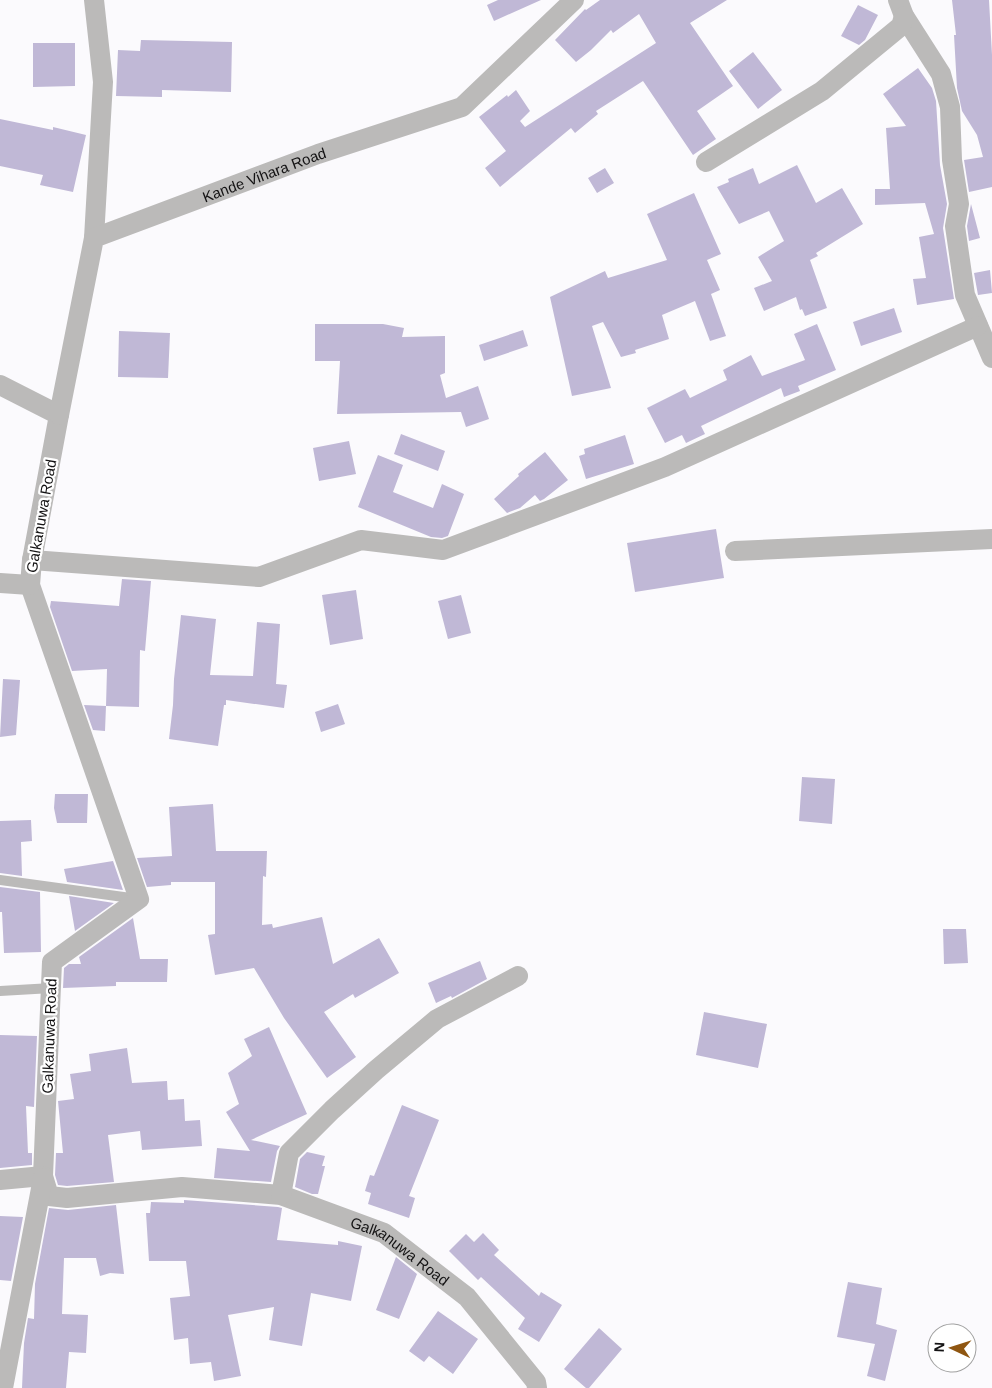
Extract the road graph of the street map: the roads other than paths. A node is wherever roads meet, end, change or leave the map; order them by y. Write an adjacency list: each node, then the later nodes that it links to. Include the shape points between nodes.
1 (94, 0): 5 (street, via 103,82)
2 (574, 0): 5 (street, Kande Vihara Road, via 462,107 318,154)
3 (901, 8): 4 (street, via 901,26 822,92); 6 (street, via 942,74 950,107 952,160 960,204 955,226 965,295)
4 (706, 162)
5 (94, 238): 9 (street)
6 (978, 326): 7 (street); 12 (street, via 665,467 443,550 361,540 259,577)
7 (992, 358)
8 (0, 385): 9 (street)
9 (58, 415): 12 (street, Galkanuwa Road)
10 (992, 539): 11 (street)
11 (735, 551)
12 (32, 560): 14 (street, Galkanuwa Road)
13 (0, 582): 14 (street)
14 (30, 585): 16 (street, Galkanuwa Road)
15 (0, 880): 16 (lane)
16 (139, 899): 18 (street, Galkanuwa Road, via 52,962)
17 (518, 976): 22 (street, via 437,1019 332,1110 289,1153)
18 (52, 988): 19 (lane); 20 (street, Galkanuwa Road)
19 (0, 991)
20 (43, 1176): 21 (street); 22 (street, Galkanuwa Road, via 49,1196 67,1198 182,1187); 23 (street)
21 (0, 1180)
22 (281, 1195): 24 (street, Galkanuwa Road, via 384,1233 467,1297 536,1382)
23 (3, 1388)
24 (537, 1388)

